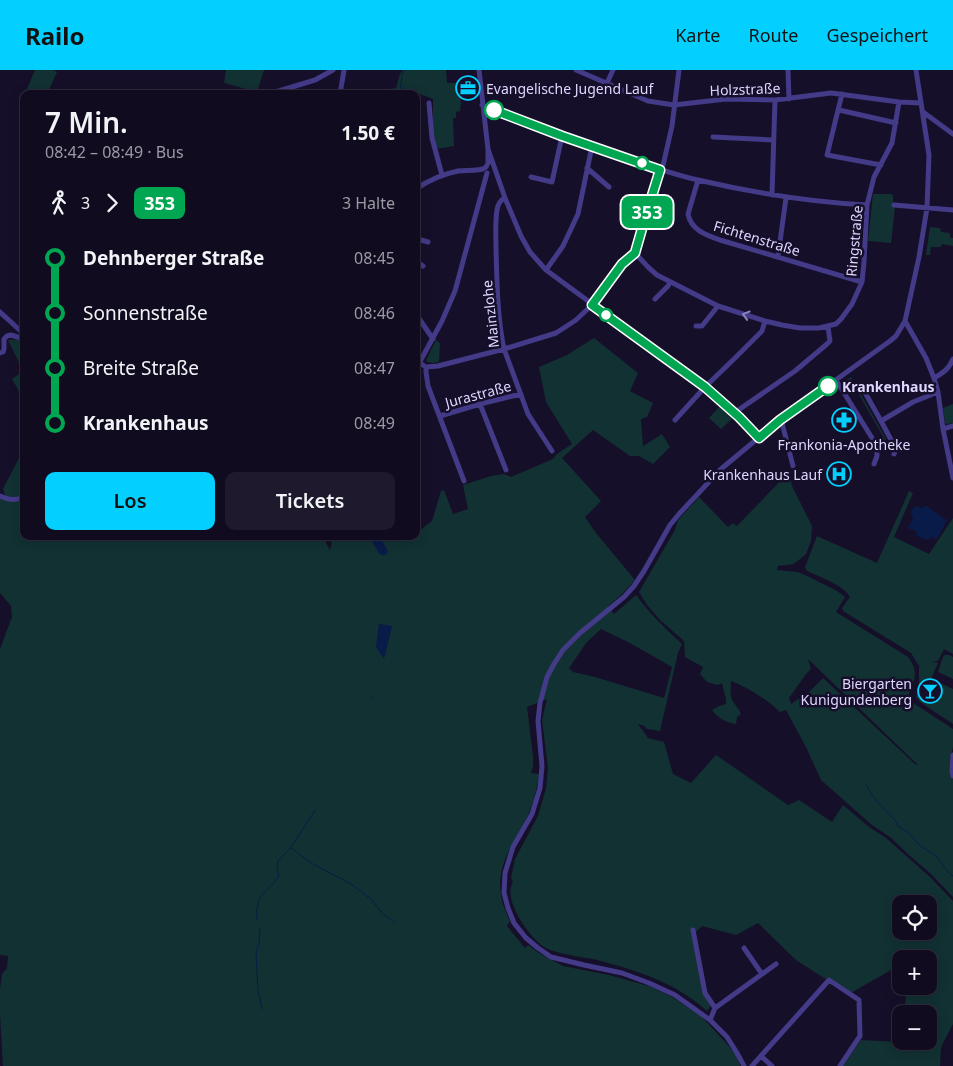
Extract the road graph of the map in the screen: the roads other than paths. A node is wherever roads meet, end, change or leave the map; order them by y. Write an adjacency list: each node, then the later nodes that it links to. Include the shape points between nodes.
1 (333, 70): 10 (street, via 315,80)
2 (344, 70): 11 (street)
3 (479, 70): 18 (street)
4 (576, 70): 9 (street, Holzstraße)
5 (612, 70): 9 (street)
6 (679, 70): 19 (street)
7 (788, 70): 13 (street)
8 (916, 70): 17 (street)
9 (608, 83): 19 (street, Holzstraße, via 648,101)
10 (282, 90)
11 (341, 90)
12 (842, 94): 13 (street, Holzstraße); 15 (street, Holzstraße); 20 (street)
13 (789, 99): 14 (street, Holzstraße)
14 (775, 100): 19 (street, Holzstraße, via 726,99); 26 (street)
15 (899, 102): 17 (street, Holzstraße); 22 (street, Ringstraße)
16 (429, 103): 34 (street, via 432,138)
17 (921, 103): 21 (street)
18 (482, 105): 24 (street); 28 (street)
19 (674, 105): 31 (street)
20 (839, 110): 22 (street); 29 (street, via 828,155)
21 (923, 111): 23 (street); 44 (street, via 930,160)
22 (896, 124): 29 (street, Ringstraße, via 892,143)
23 (953, 134)
24 (562, 136): 27 (street); 35 (street, via 552,182)
25 (713, 137): 26 (street)
26 (773, 140): 39 (street)
27 (592, 146): 30 (street); 31 (street)
28 (488, 149): 32 (street); 33 (street)
29 (881, 165): 42 (street, Ringstraße, via 874,177)
30 (587, 168): 38 (street); 52 (street, via 578,214 563,246)
31 (661, 170): 36 (street); 48 (street)
32 (485, 171): 33 (street); 34 (street, via 458,171); 66 (street, via 455,291)
33 (496, 171): 40 (street)
34 (442, 175): 37 (street)
35 (531, 177)
36 (698, 180): 39 (street); 49 (street, Fichtenstraße, via 688,214 696,229 720,240)
37 (420, 186)
38 (609, 187)
39 (772, 195): 41 (street)
40 (505, 198): 52 (street, via 530,252); 67 (street, Mainzlohe, via 500,200 497,209 496,226 497,296)
41 (786, 198): 42 (street); 49 (street)
42 (867, 205): 54 (street, Ringstraße)
43 (894, 206): 44 (street)
44 (927, 208): 45 (street); 61 (street)
45 (953, 210)
46 (420, 241): 47 (street)
47 (428, 242)
48 (635, 253): 53 (street, via 652,271); 56 (street, via 622,264)
49 (778, 256): 54 (street, Fichtenstraße)
50 (420, 264): 51 (street)
51 (423, 266)
52 (546, 270): 56 (street)
53 (670, 282): 55 (street); 57 (street)
54 (862, 282): 63 (street, Ringstraße, via 838,323)
55 (656, 298)
56 (592, 305): 67 (street, via 556,333); 74 (street)
57 (718, 306): 60 (street, one-way to 57); 62 (street, via 702,326)
58 (0, 312): 64 (street)
59 (420, 320): 66 (street)
60 (765, 321): 63 (street, via 800,328); 74 (street, via 762,331)
61 (905, 321): 72 (street); 73 (street, via 896,336)
62 (696, 326)
63 (828, 327): 79 (street, via 830,341 827,344 795,371)
64 (20, 330)
65 (20, 338): 68 (street, via 7,336)
66 (433, 339): 70 (street)
67 (504, 349): 71 (street); 77 (street, Mainzlohe)
68 (0, 353)
69 (953, 359): 72 (street, via 943,374)
70 (420, 363): 71 (street)
71 (426, 367): 80 (street, via 428,386)
72 (934, 378): 76 (street)
73 (836, 380): 82 (street); 89 (street, via 877,446)
74 (705, 387): 79 (street); 81 (street)
75 (863, 389): 83 (street)
76 (938, 392): 83 (street); 85 (street)
77 (521, 394): 78 (street, Jurastraße); 87 (street, Mainzlohe, via 528,414)
78 (480, 404): 80 (street, Jurastraße); 91 (street)
79 (734, 413): 86 (street)
80 (440, 416): 93 (street)
81 (675, 420)
82 (780, 420): 86 (street); 90 (street)
83 (881, 421): 88 (street, via 896,449)
84 (953, 426): 85 (street)
85 (943, 429): 92 (street)
86 (759, 438): 103 (street, via 721,469 678,514 634,586 580,633 550,670 538,721 542,766 540,788 532,814 513,847 505,873 504,893 514,924 538,948 551,957 622,973 649,983 675,995)
87 (552, 451)
88 (894, 454)
89 (874, 464)
90 (793, 466)
91 (506, 470)
92 (953, 478)
93 (464, 481)
94 (0, 496): 95 (street)
95 (20, 498)
96 (953, 755): 97 (street)
97 (953, 776)
98 (692, 930): 102 (street, via 706,993)
99 (744, 948): 101 (street)
100 (776, 964): 101 (street)
101 (762, 974): 102 (street)
102 (715, 1008): 103 (street)
103 (710, 1020): 105 (street, via 727,1037)
104 (761, 1056): 106 (street); 107 (street); 108 (street, via 829,980 859,1000 860,1036)
105 (744, 1066)
106 (752, 1066)
107 (772, 1066)
108 (840, 1066)

